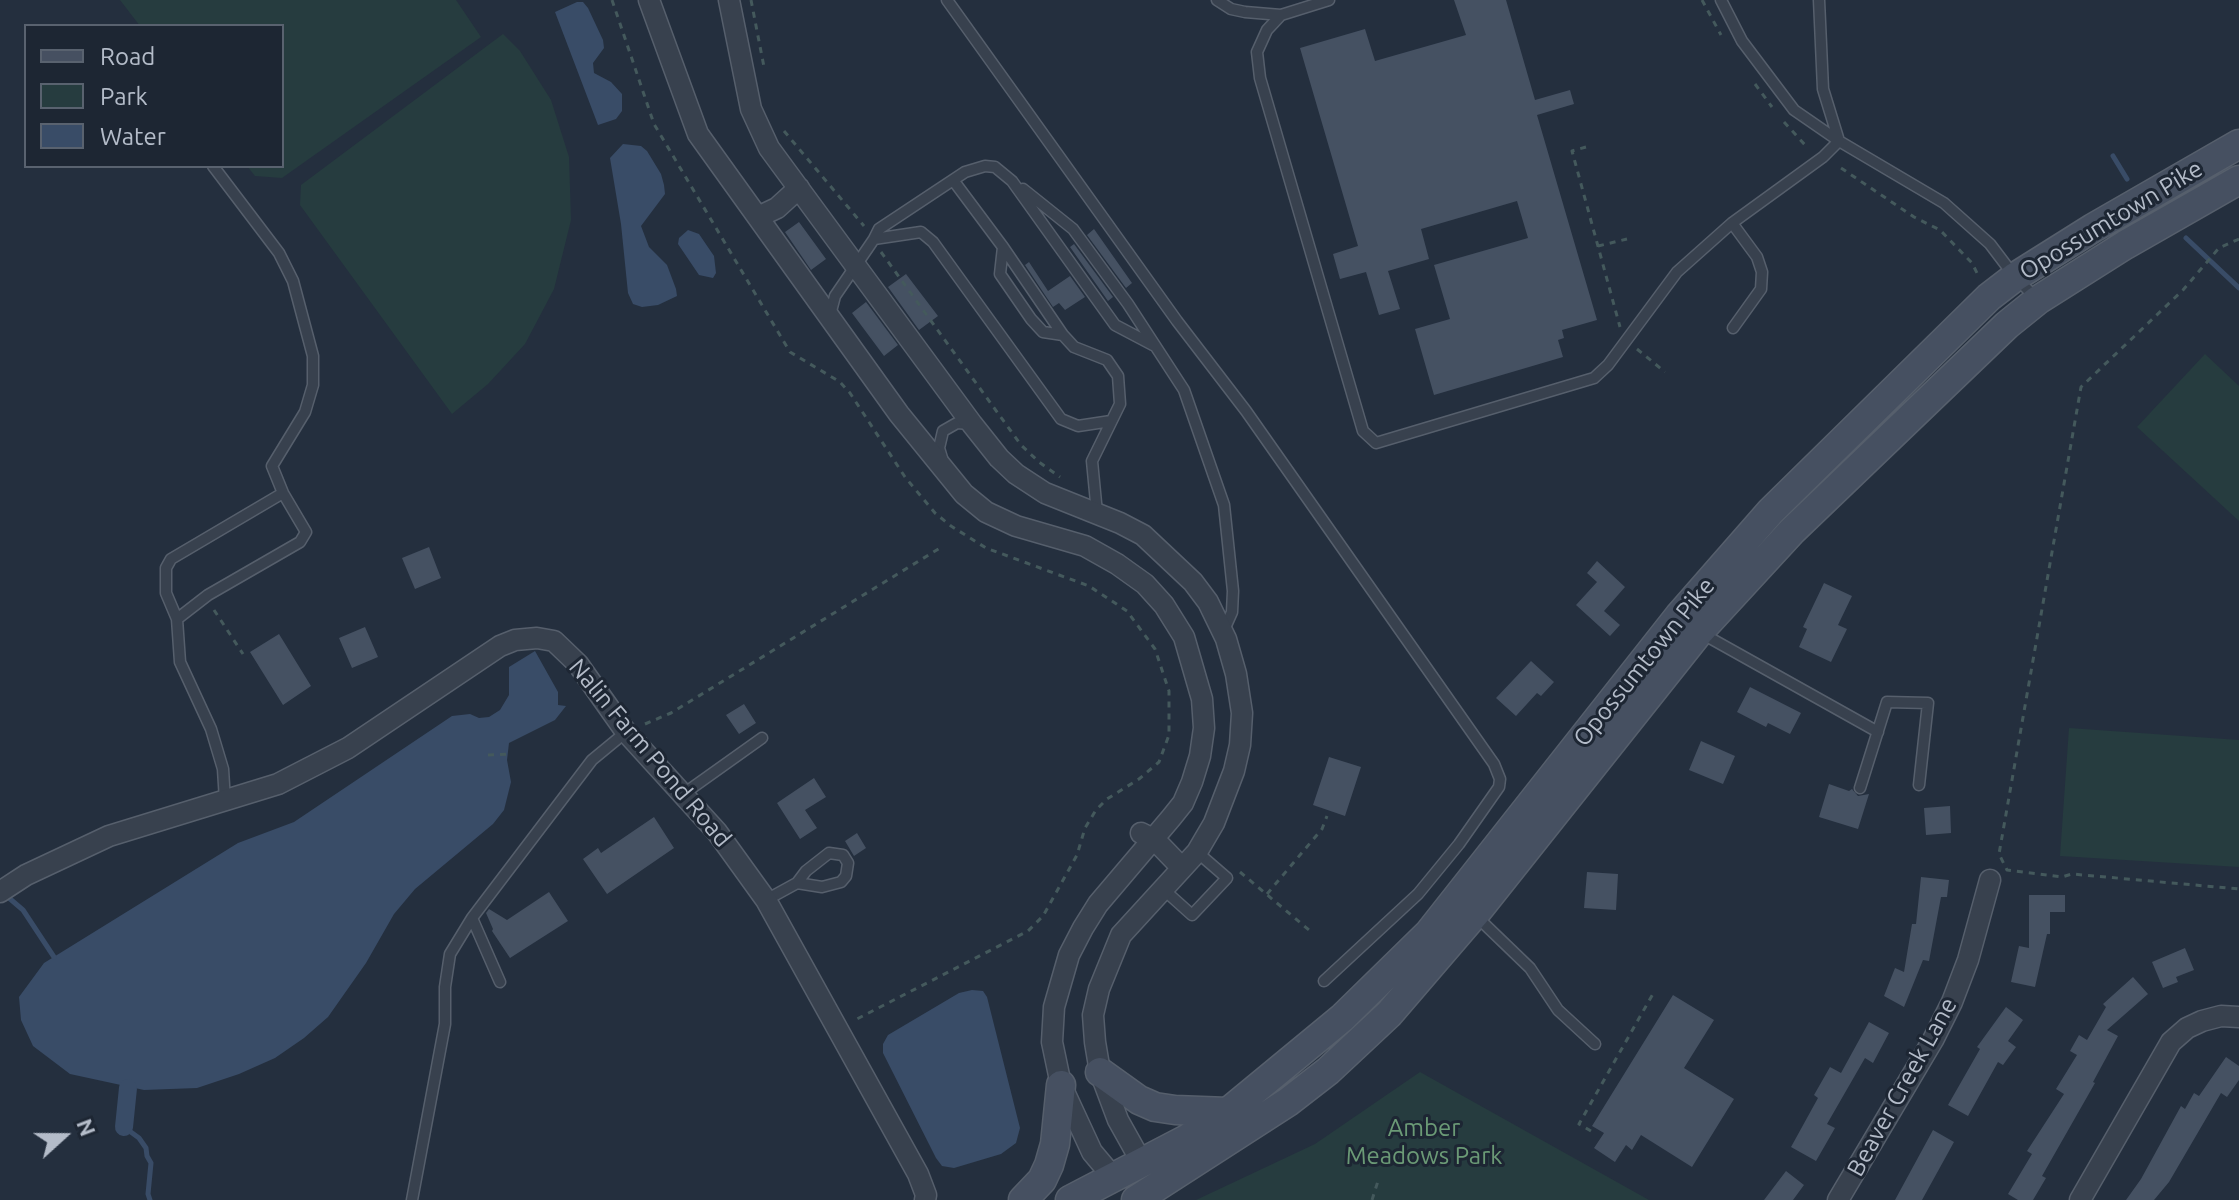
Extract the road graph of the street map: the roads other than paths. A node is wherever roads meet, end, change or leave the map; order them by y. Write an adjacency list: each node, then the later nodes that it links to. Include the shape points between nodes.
1 (649, 0): 17 (street, via 698,134)
2 (729, 0): 16 (street, via 751,109 769,148)
3 (947, 0): 53 (lane, via 1246,411 1500,779 1459,844 1418,894)
4 (1217, 0): 8 (lane)
5 (1329, 0): 9 (lane)
6 (1721, 0): 10 (lane, via 1742,41 1794,110)
7 (1819, 0): 10 (lane, via 1823,89)
8 (1233, 4): 9 (lane)
9 (1281, 15): 18 (lane, via 1257,52 1260,78 1363,431 1376,443 1594,378 1677,272)
10 (1839, 141): 18 (lane); 22 (lane, via 1944,203 1990,244)
11 (2239, 144): 22 (main road, Opossumtown Pike)
12 (215, 168): 31 (lane, via 279,253 293,281 310,344 313,385 305,412 272,466)
13 (953, 180): 15 (lane, via 985,166); 19 (lane, via 879,229); 20 (lane)
14 (2239, 180): 23 (main road, Opossumtown Pike)
15 (1012, 181): 27 (lane, via 1073,229); 27 (lane, via 1115,325)
16 (799, 188): 17 (street); 21 (street)
17 (758, 217): 24 (street)
18 (1732, 223): 25 (lane, via 1762,272 1761,289)
19 (874, 239): 21 (lane); 28 (lane, via 912,232 926,236 1061,419 1078,426)
20 (1003, 247): 26 (lane); 26 (lane, via 1000,274 1043,332)
21 (855, 265): 24 (lane, via 835,296); 29 (street)
22 (2015, 277): 23 (lane); 59 (main road, Opossumtown Pike, via 1771,511 1679,616 1429,933 1342,1018)
23 (2038, 300): 35 (main road, Opossumtown Pike, via 1817,507)
24 (829, 317): 30 (street)
25 (1733, 328)
26 (1063, 335): 28 (lane, via 1074,347 1114,366 1121,384 1120,404)
27 (1153, 345): 34 (lane, via 1184,390 1224,505 1233,591 1232,612)
28 (1111, 421): 32 (lane, via 1092,461)
29 (972, 424): 30 (lane, via 957,423 943,431 939,448); 32 (street, via 1016,474 1045,493)
30 (946, 473): 43 (street, via 986,512 1085,546 1117,564 1145,584 1184,637 1202,699 1200,756 1183,803)
31 (283, 493): 33 (lane, via 171,559 166,593); 33 (lane, via 306,532 300,542)
32 (1097, 513): 34 (street, via 1143,535 1175,563 1208,602)
33 (177, 619): 42 (lane, via 180,662 211,729 223,769)
34 (1223, 632): 44 (street, via 1242,713 1240,745 1214,823)
35 (1699, 632): 37 (lane); 51 (main road, Opossumtown Pike)
36 (626, 732): 41 (street, Nalin Farm Pond Road); 42 (street, Nalin Farm Pond Road, via 578,664 554,641 515,640 348,748 278,784); 52 (lane, via 592,760)
37 (1878, 732): 39 (lane, via 1887,702 1928,703); 40 (lane)
38 (762, 738): 41 (lane)
39 (1919, 785)
40 (1860, 788)
41 (682, 795): 50 (street, Nalin Farm Pond Road, via 734,853)
42 (225, 801): 49 (street, Nalin Farm Pond Road, via 109,836)
43 (1148, 836): 45 (street); 58 (street, via 1098,904 1069,955 1054,1007 1052,1042)
44 (1197, 852): 45 (street); 48 (lane, via 1227,878 1192,915)
45 (1182, 868): 48 (street)
46 (1990, 880): 67 (street, Beaver Creek Lane, via 1952,1002)
47 (797, 883): 47 (lane, via 822,887 841,882 848,863 843,855 829,853); 50 (lane)
48 (1163, 889): 57 (street, via 1121,935 1099,989 1093,1015)
49 (0, 892)
50 (766, 900): 63 (street, Nalin Farm Pond Road)
51 (1474, 915): 56 (lane, via 1530,968 1558,1010); 62 (main road, Opossumtown Pike, via 1389,1014 1328,1071)
52 (472, 918): 54 (lane); 64 (lane, via 450,954 445,1024)
53 (1324, 981)
54 (500, 982)
55 (2239, 1017): 68 (street, via 2202,1021 2171,1042)
56 (1595, 1044)
57 (1100, 1072): 59 (main road, via 1155,1107); 60 (street)
58 (1061, 1085): 61 (street, via 1092,1152); 65 (main road, via 1049,1165)
59 (1228, 1112): 60 (main road, Opossumtown Pike)
60 (1142, 1163): 61 (main road, Opossumtown Pike); 62 (main road)
61 (1120, 1189): 66 (main road, Opossumtown Pike)
62 (1153, 1195)
63 (926, 1197)
64 (412, 1200)
65 (1023, 1200)
66 (1070, 1200)
67 (1838, 1200)
68 (2080, 1200)

